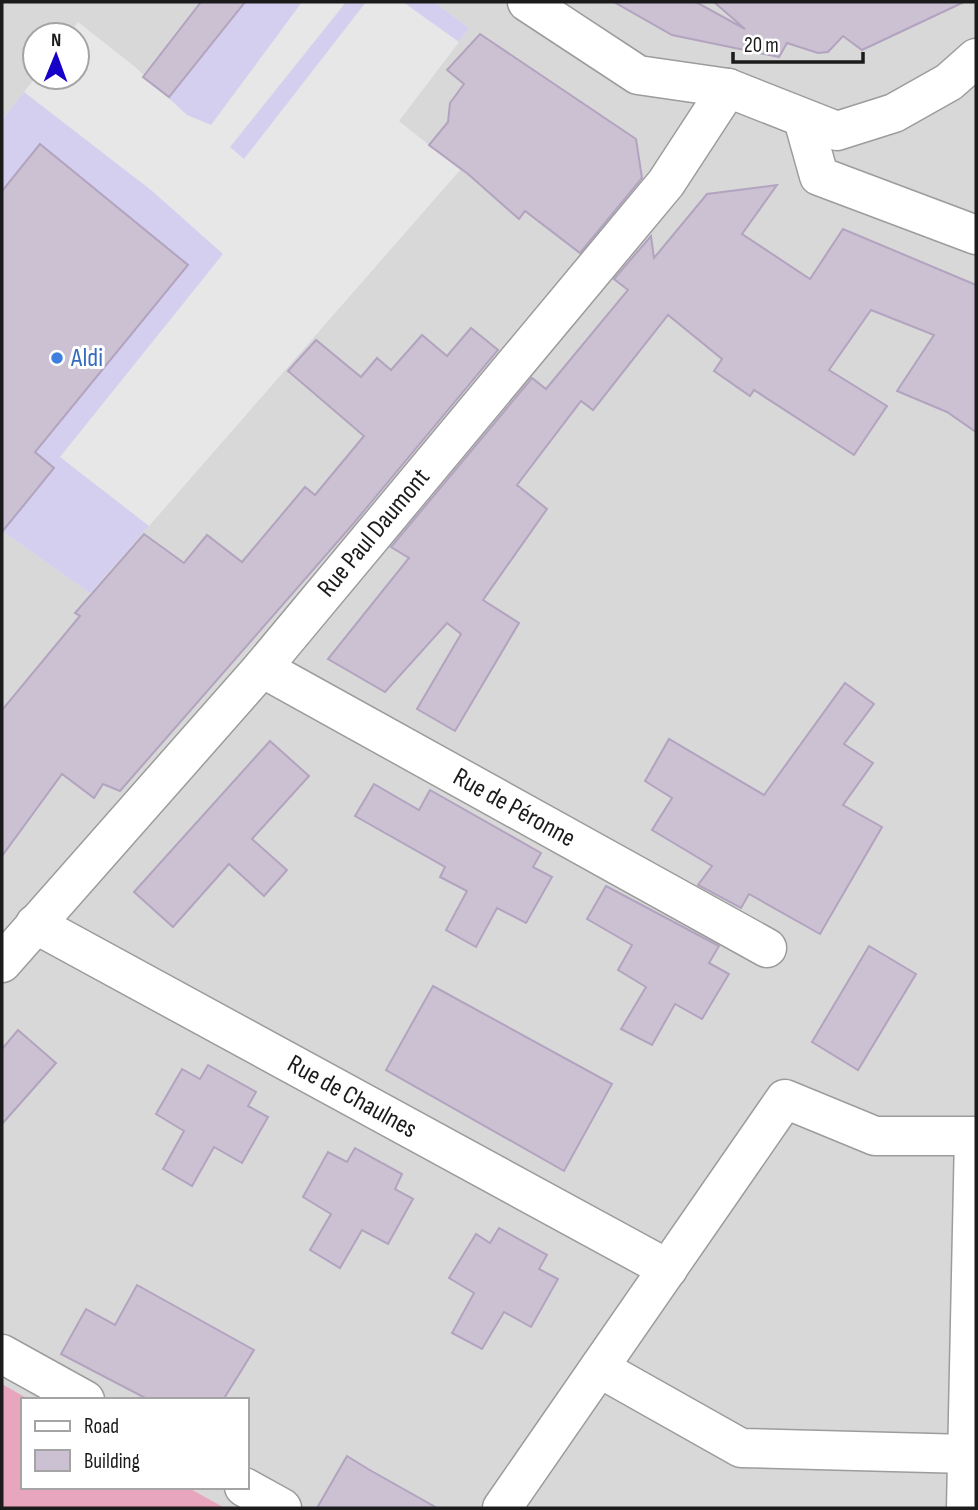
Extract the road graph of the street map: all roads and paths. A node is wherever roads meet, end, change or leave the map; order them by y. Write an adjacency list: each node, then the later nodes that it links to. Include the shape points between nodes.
1 (527, 2): 3 (street, via 638,75)
2 (976, 58): 4 (street, via 949,82 894,113 837,131)
3 (728, 88): 4 (street); 6 (street, Rue Paul Daumont, via 666,183)
4 (803, 119): 5 (street, via 818,176)
5 (976, 235)
6 (262, 668): 7 (street, Rue Paul Daumont); 8 (street, Rue de Péronne)
7 (36, 924): 9 (street, Rue Paul Daumont); 10 (street, Rue de Chaulnes)
8 (767, 948)
9 (2, 963)
10 (668, 1269): 12 (street); 14 (street, via 785,1099 875,1136 974,1136)
11 (2, 1354): 13 (street)
12 (599, 1368): 14 (street, via 741,1448); 17 (street)
13 (81, 1398)
14 (967, 1454): 18 (street)
15 (248, 1489): 16 (street)
16 (282, 1508)
17 (502, 1508)
18 (966, 1508)

